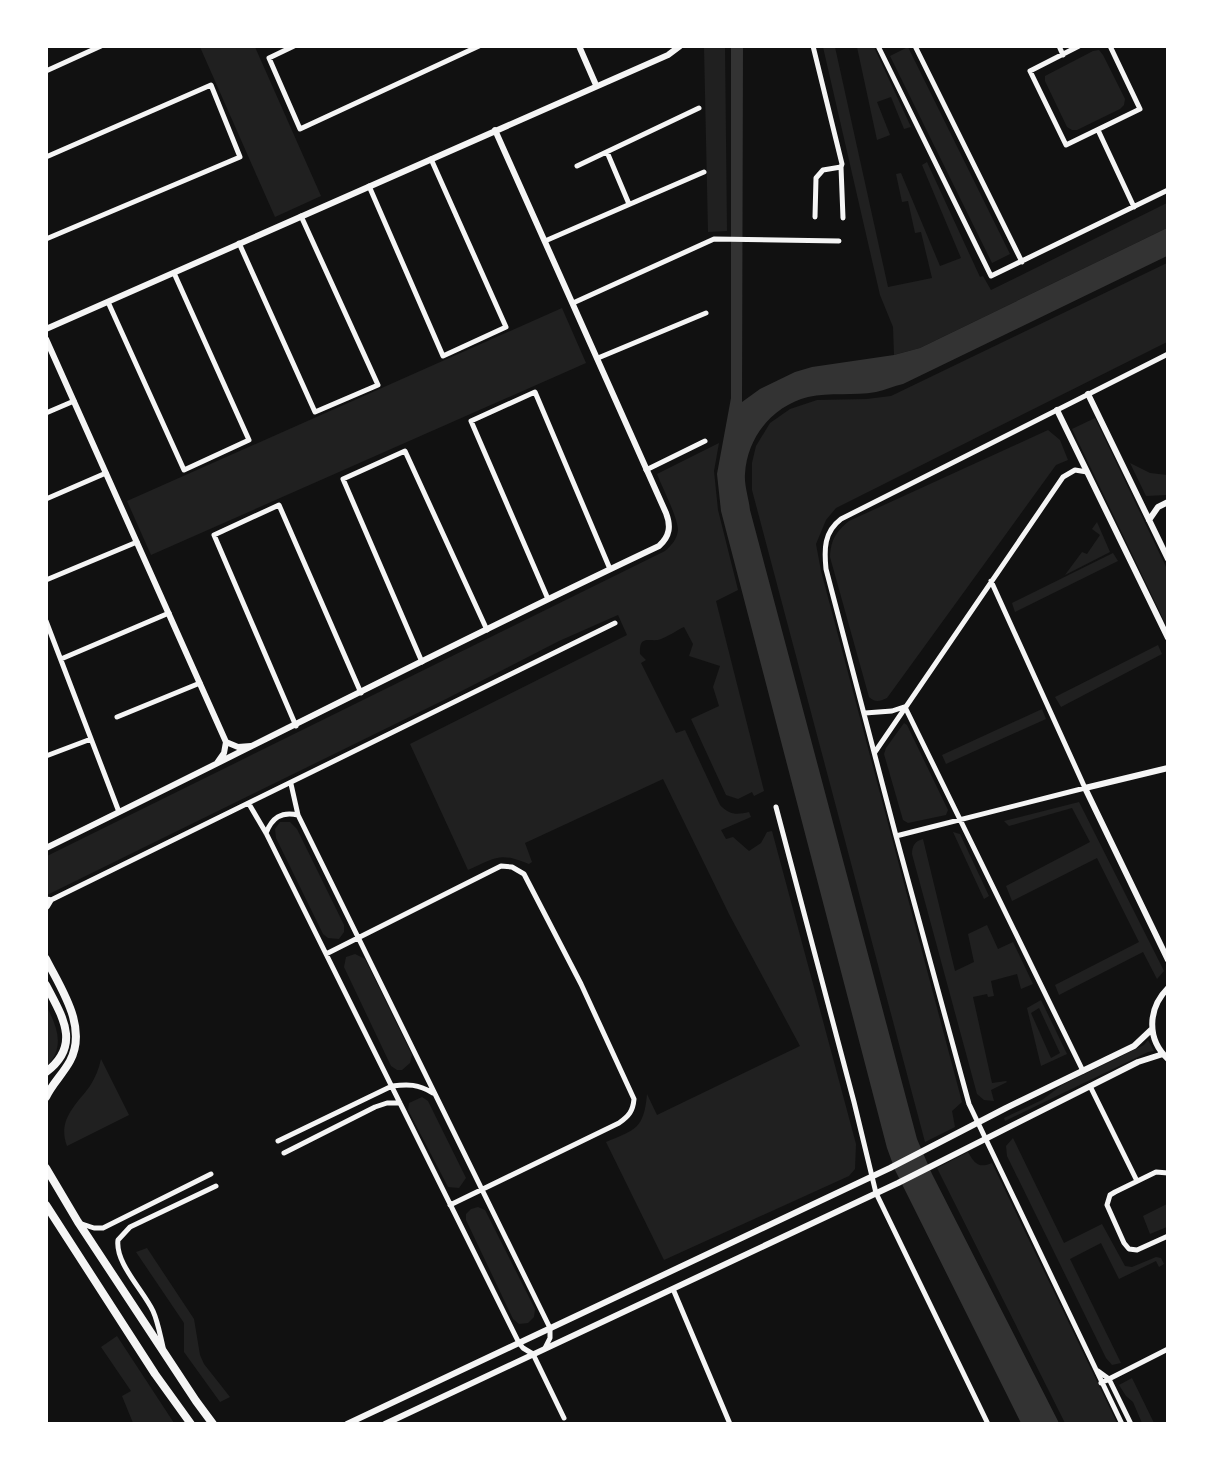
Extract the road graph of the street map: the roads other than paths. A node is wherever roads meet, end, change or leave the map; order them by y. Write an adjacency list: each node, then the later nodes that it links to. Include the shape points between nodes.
1 (101, 46): 15 (street)
2 (294, 46): 3 (street, via 269,58 300,129)
3 (479, 46)
4 (579, 46): 16 (street)
5 (665, 46): 13 (street)
6 (680, 46): 13 (street)
7 (813, 46): 24 (street, via 842,157)
8 (915, 46): 37 (street)
9 (1059, 46): 14 (street)
10 (1079, 46): 14 (street)
11 (1110, 46): 18 (street, via 1140,109)
12 (879, 47): 37 (street, via 992,276)
13 (668, 55): 16 (street)
14 (1063, 55): 18 (street, via 1030,71 1066,145)
15 (46, 71)
16 (596, 86): 19 (street)
17 (699, 108): 20 (street)
18 (1098, 129): 29 (street)
19 (495, 130): 22 (street); 34 (street)
20 (607, 152): 23 (street); 28 (street)
21 (46, 157): 33 (street, via 211,85 240,157)
22 (431, 159): 26 (street); 26 (street, via 506,327 443,356)
23 (577, 166)
24 (841, 167): 31 (street, via 823,170 816,178); 32 (street)
25 (704, 172): 28 (street)
26 (369, 186): 30 (street)
27 (1167, 190): 29 (street)
28 (629, 204): 34 (street)
29 (1134, 207): 37 (street)
30 (302, 216): 36 (street); 36 (street, via 378,385 315,412)
31 (815, 217)
32 (843, 218)
33 (46, 239)
34 (545, 241): 40 (street)
35 (839, 241): 40 (street, via 714,239)
36 (239, 243): 38 (street)
37 (1022, 262)
38 (174, 273): 39 (street); 39 (street, via 249,440 184,470)
39 (108, 302): 42 (street)
40 (573, 303): 45 (street)
41 (706, 312): 45 (street)
42 (46, 329)
43 (46, 339): 47 (street)
44 (1167, 354): 46 (street)
45 (598, 358): 51 (street)
46 (1088, 394): 48 (street); 56 (street)
47 (74, 401): 49 (street); 53 (street)
48 (1057, 410): 52 (street); 73 (street, via 841,519 830,532 824,548 826,569)
49 (46, 413)
50 (705, 441): 51 (street)
51 (646, 470): 59 (street, via 669,522 669,533 659,546)
52 (1088, 472): 61 (street, via 1075,470 1063,477); 67 (street)
53 (106, 473): 54 (street); 57 (street)
54 (46, 499)
55 (1167, 502): 56 (street)
56 (1149, 520): 58 (street)
57 (137, 542): 60 (street); 63 (street)
58 (1167, 559)
59 (610, 569): 62 (street); 62 (street, via 534,392 471,422)
60 (46, 580)
61 (991, 581): 72 (street); 84 (street)
62 (548, 599): 66 (street)
63 (169, 613): 68 (street); 70 (street)
64 (46, 621): 68 (street)
65 (615, 623): 83 (street)
66 (487, 630): 69 (street); 69 (street, via 405,451 343,479)
67 (1167, 638)
68 (61, 659): 76 (street)
69 (422, 662): 71 (street)
70 (200, 682): 74 (street); 77 (street)
71 (362, 693): 75 (street); 75 (street, via 279,505 214,536)
72 (905, 707): 73 (street); 79 (street); 89 (street)
73 (865, 713): 79 (street)
74 (117, 717)
75 (296, 726): 78 (street)
76 (91, 739): 80 (street); 87 (street)
77 (226, 742): 78 (street, via 238,747); 81 (street, via 221,758)
78 (256, 746): 81 (street)
79 (875, 752): 91 (street)
80 (46, 756)
81 (211, 768): 87 (street)
82 (1167, 768): 84 (street)
83 (291, 784): 85 (street); 88 (street)
84 (1085, 788): 89 (street); 97 (street)
85 (249, 804): 90 (street); 93 (street)
86 (776, 807): 116 (street)
87 (119, 812): 92 (street)
88 (298, 815): 90 (street, via 286,813 276,817); 94 (street)
89 (960, 819): 91 (street); 102 (street)
90 (266, 833): 95 (street)
91 (896, 836): 109 (street, via 963,1082)
92 (46, 848)
93 (48, 903)
94 (357, 938): 95 (street); 106 (street); 119 (street, via 501,866 512,867 524,874 581,984 634,1099 631,1113 619,1123)
95 (326, 954): 104 (street)
96 (46, 959): 107 (main road, via 67,1001 76,1031 71,1059)
97 (1167, 960)
98 (46, 985): 103 (main road, via 67,1034 62,1055)
99 (1167, 988): 100 (street, via 1157,1001)
100 (1152, 1029): 101 (street); 102 (street, via 1134,1046)
101 (1165, 1056): 105 (street, via 1138,1062)
102 (1083, 1071): 109 (street)
103 (46, 1072)
104 (392, 1086): 106 (street, via 415,1085); 108 (street); 111 (street)
105 (1090, 1086): 110 (street); 117 (street)
106 (434, 1094): 119 (street)
107 (46, 1097)
108 (400, 1103): 112 (street, via 375,1107); 121 (street)
109 (978, 1123): 110 (street); 116 (street)
110 (985, 1138): 120 (street); 133 (street)
111 (278, 1142)
112 (284, 1153)
113 (47, 1168): 123 (main road)
114 (1167, 1173): 117 (street, via 1156,1172)
115 (211, 1174): 123 (street, via 103,1228)
116 (871, 1177): 120 (street); 127 (street)
117 (1137, 1181): 124 (street, via 1114,1192 1108,1200 1124,1243 1129,1250 1137,1250)
118 (216, 1186): 132 (street, via 130,1227 118,1240 119,1256 157,1320)
119 (481, 1189): 121 (street); 127 (street)
120 (876, 1193): 126 (street); 142 (street)
121 (450, 1204): 128 (street)
122 (46, 1205): 137 (main road)
123 (78, 1222): 132 (main road)
124 (1166, 1237): 125 (street)
125 (1167, 1245)
126 (673, 1289): 129 (street); 141 (street)
127 (550, 1328): 128 (street); 129 (street)
128 (519, 1343): 131 (street); 139 (street)
129 (545, 1348): 131 (street)
130 (1167, 1349): 134 (street)
131 (533, 1354): 136 (street); 140 (street)
132 (165, 1355): 138 (main road)
133 (1097, 1371): 134 (street); 135 (street)
134 (1109, 1379): 135 (street); 144 (street)
135 (1101, 1383): 143 (street)
136 (564, 1418)
137 (190, 1424)
138 (213, 1424)
139 (347, 1424)
140 (385, 1424)
141 (730, 1424)
142 (988, 1424)
143 (1122, 1424)
144 (1131, 1424)

